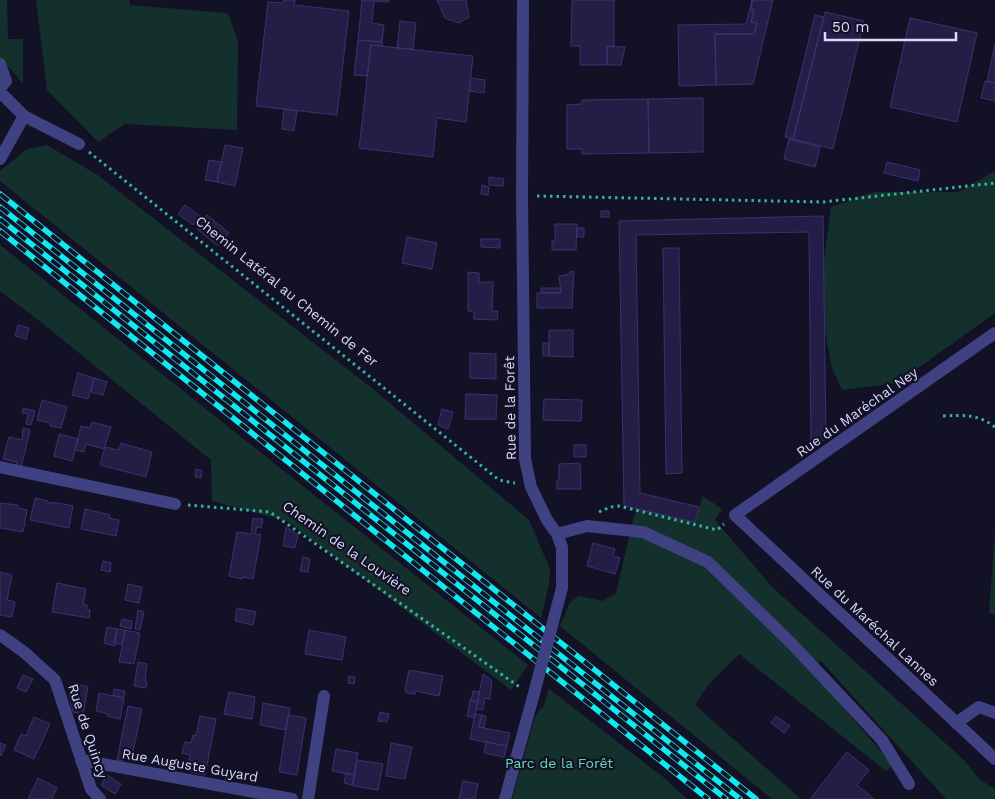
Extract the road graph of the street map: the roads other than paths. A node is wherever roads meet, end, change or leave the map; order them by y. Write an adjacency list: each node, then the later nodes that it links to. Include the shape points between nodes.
1 (523, 0): 12 (street, Rue de la Forêt, via 525,459 531,487)
2 (0, 64): 3 (street, via 6,81)
3 (0, 88)
4 (0, 92): 5 (street)
5 (24, 116): 6 (street); 7 (street)
6 (79, 144)
7 (0, 159)
8 (995, 333): 11 (street, Rue du Maréchal Ney)
9 (0, 467): 10 (street)
10 (175, 504)
11 (735, 515): 16 (street, Rue du Maréchal Lannes)
12 (557, 534): 19 (street, via 587,526 642,532 708,562 792,644 882,740); 23 (street, Rue de la Forêt, bridge, via 562,547 562,588)
13 (0, 635): 18 (street, Rue de Quincy, via 55,680)
14 (324, 696): 22 (street)
15 (995, 713): 16 (street, via 979,707)
16 (956, 723): 17 (street, Rue du Maréchal Lannes)
17 (995, 759)
18 (81, 760): 20 (street, Rue de Quincy, via 91,789); 21 (street, Rue Auguste Guyard)
19 (909, 784)
20 (100, 799)
21 (292, 799)
22 (308, 799)
23 (505, 799)

